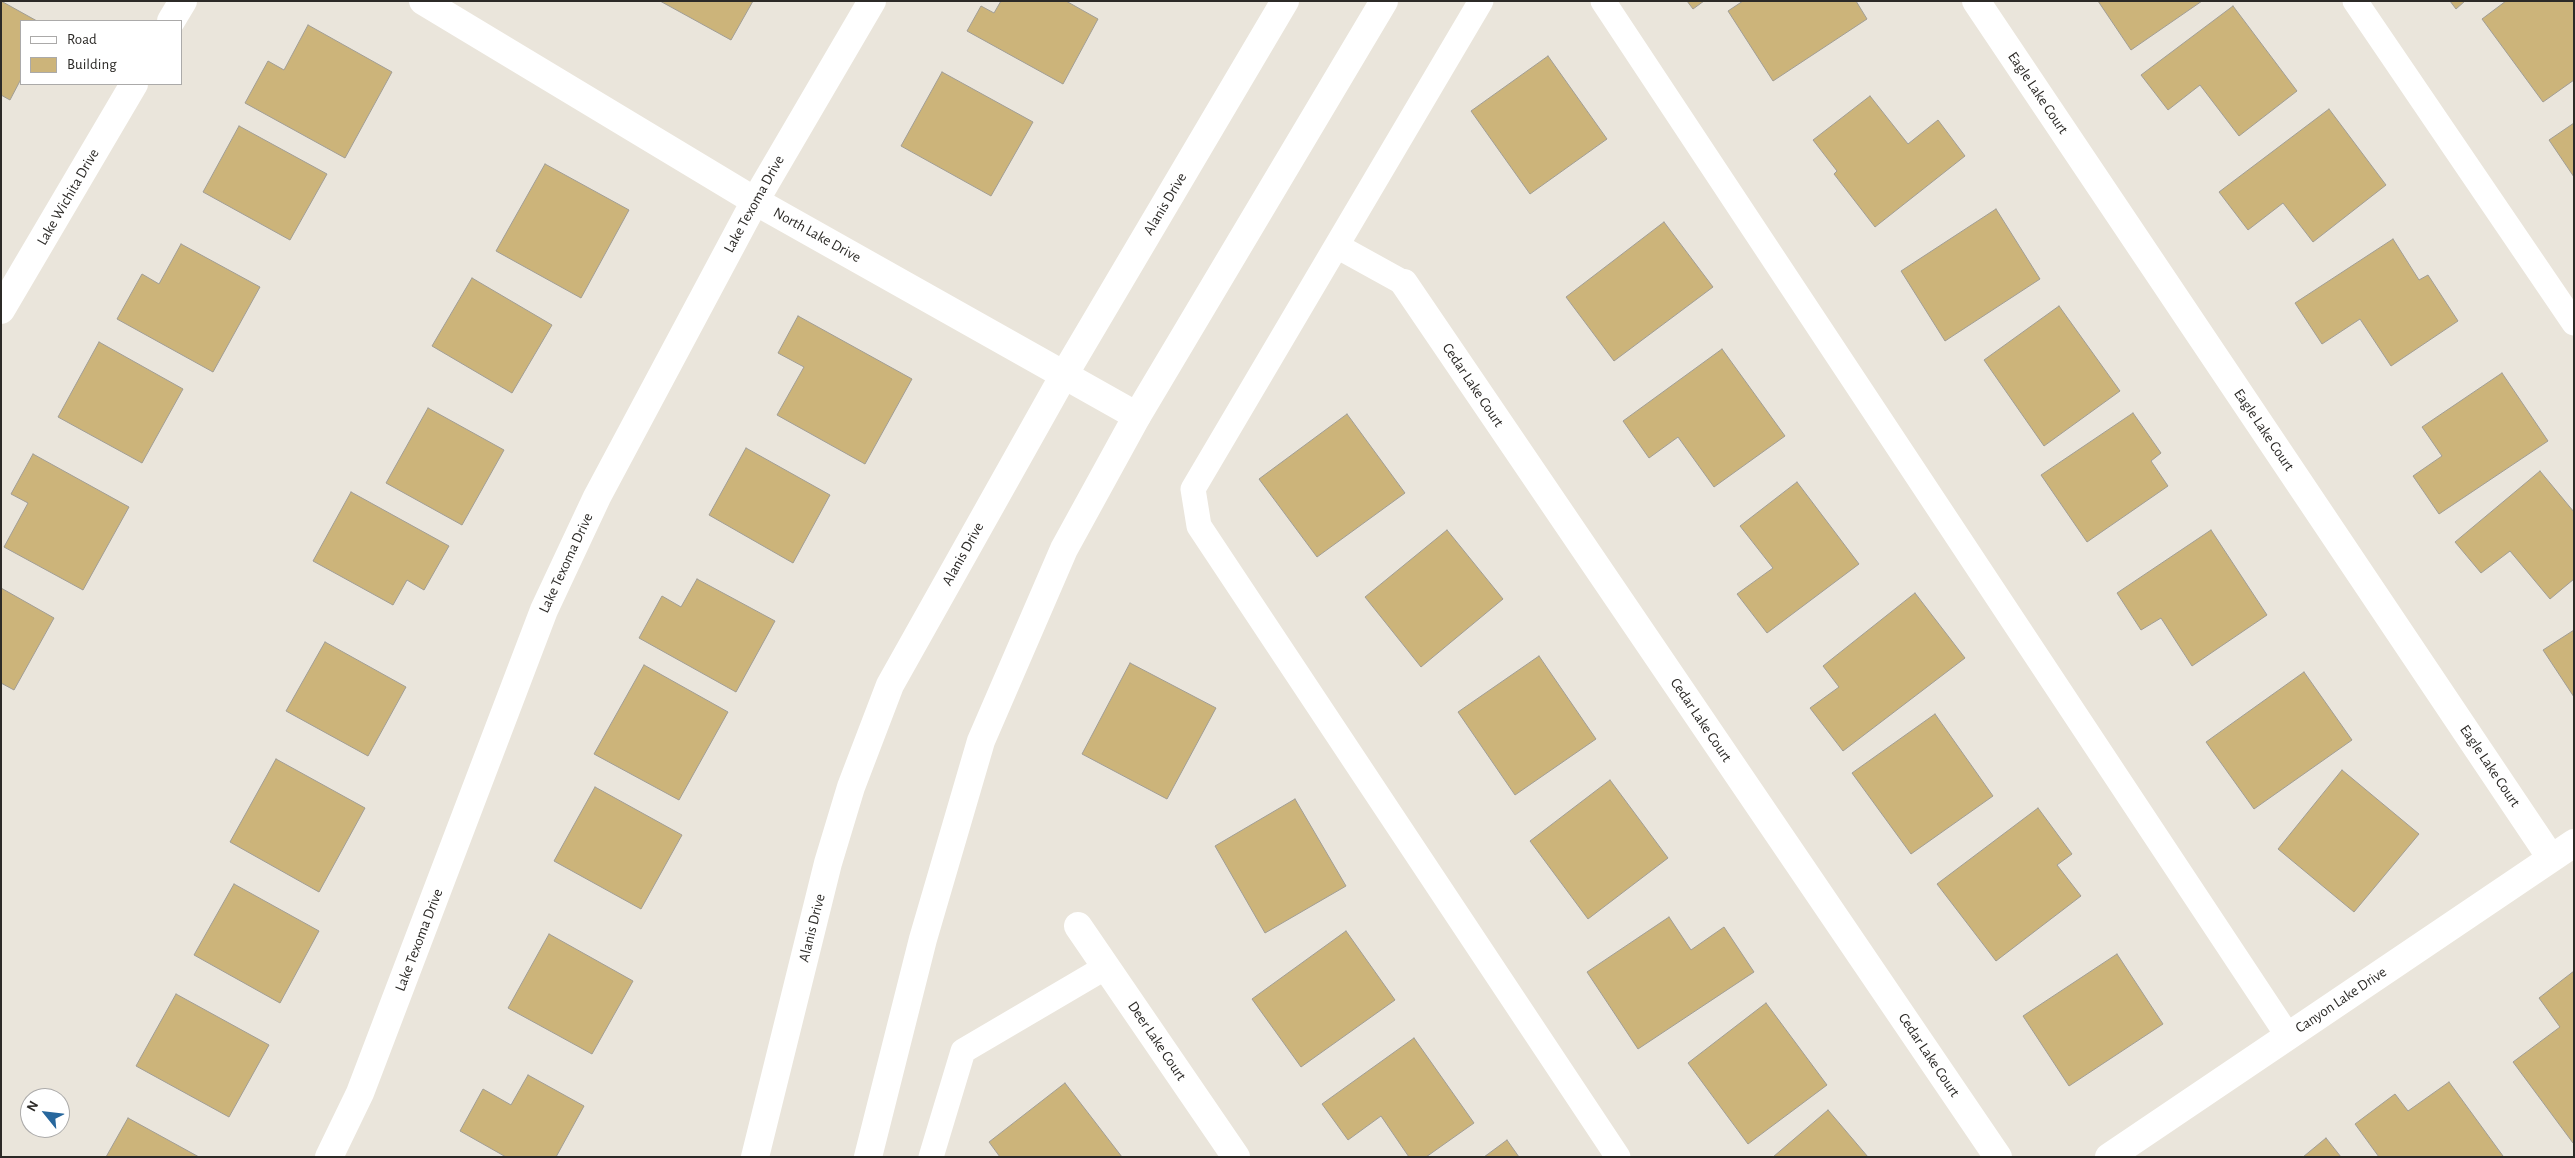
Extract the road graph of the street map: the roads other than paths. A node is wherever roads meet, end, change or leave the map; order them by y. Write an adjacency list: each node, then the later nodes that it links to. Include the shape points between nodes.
1 (183, 1): 10 (street)
2 (424, 1): 12 (street, North Lake Drive)
3 (872, 1): 12 (street, Lake Texoma Drive)
4 (1285, 1): 17 (street, Alanis Drive)
5 (1384, 1): 18 (street)
6 (1481, 1): 13 (lane)
7 (1603, 1): 23 (lane)
8 (1976, 1): 20 (street, Eagle Lake Court)
9 (2355, 1): 16 (lane)
10 (172, 20)
11 (133, 85): 15 (street, Lake Wichita Drive)
12 (755, 200): 17 (street, North Lake Drive); 24 (street, Lake Texoma Drive, via 597,497 544,610 360,1093)
13 (1337, 246): 14 (lane); 29 (lane, via 1193,489 1199,526)
14 (1404, 283): 30 (street, Cedar Lake Court)
15 (1, 310)
16 (2574, 323)
17 (1064, 375): 18 (street, North Lake Drive); 25 (street, Alanis Drive, via 890,686 851,788 828,863)
18 (1137, 416): 26 (street, via 1064,549 981,741 923,939)
19 (2574, 843): 20 (street, Canyon Lake Drive)
20 (2551, 858): 23 (street, Canyon Lake Drive)
21 (1078, 926): 22 (street, Deer Lake Court)
22 (1106, 967): 27 (lane, via 964,1051); 28 (street, Deer Lake Court)
23 (2288, 1036): 31 (street, Canyon Lake Drive)
24 (329, 1157)
25 (755, 1157)
26 (868, 1157)
27 (930, 1157)
28 (1236, 1157)
29 (1618, 1157)
30 (1998, 1157)
31 (2109, 1157)

